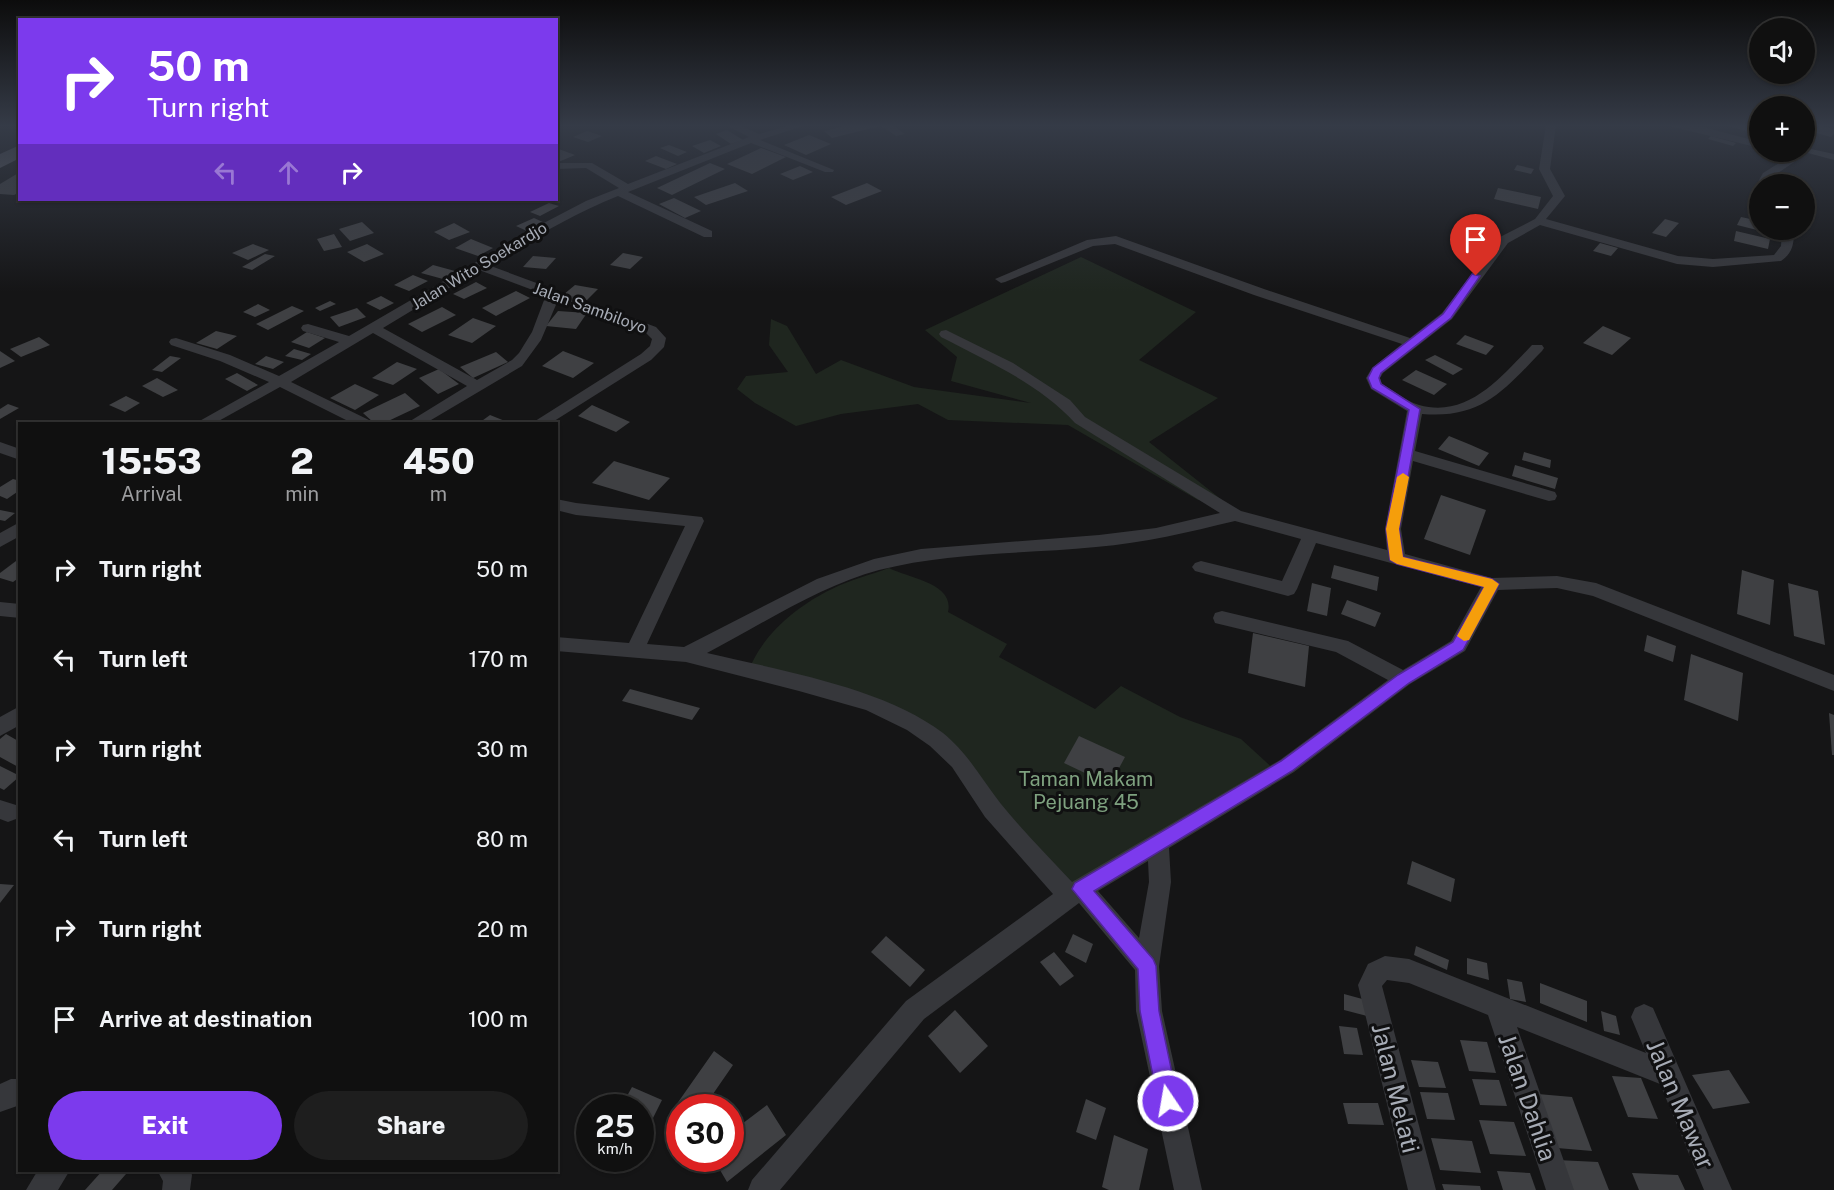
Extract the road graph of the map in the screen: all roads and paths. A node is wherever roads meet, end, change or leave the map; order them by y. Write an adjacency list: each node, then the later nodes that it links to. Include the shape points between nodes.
1 (612, 181): 4 (street)
2 (644, 181): 4 (street, Jalan Wito Soekardjo)
3 (1550, 181): 5 (street, via 1559,196)
4 (622, 189): 6 (street); 8 (street, Jalan Wito Soekardjo, via 544,227)
5 (1539, 220): 7 (street, via 1695,263 1777,258 1789,247); 16 (street, via 1504,240 1447,316)
6 (708, 234)
7 (1789, 240)
8 (480, 266): 10 (street, Jalan Sambiloyo); 12 (street, Jalan Wito Soekardjo)
9 (1001, 279): 16 (street, via 1091,243 1116,240)
10 (553, 295): 19 (street, via 526,355); 24 (street, Jalan Sambiloyo, via 651,330 659,338 657,347 646,357)
11 (308, 328): 14 (street)
12 (374, 328): 14 (street, Jalan Wito Soekardjo); 19 (street)
13 (946, 334): 30 (street, via 1008,366 1065,403 1080,420)
14 (351, 341): 18 (street, Jalan Wito Soekardjo)
15 (176, 342): 18 (street)
16 (1412, 343): 20 (street, via 1373,378 1376,386)
17 (1537, 348): 20 (street, via 1485,400 1449,410)
18 (279, 382): 21 (street, Jalan Wito Soekardjo); 22 (street)
19 (477, 386): 23 (street)
20 (1415, 409): 27 (street)
21 (206, 422)
22 (362, 422)
23 (417, 422)
24 (542, 422)
25 (0, 447): 26 (street)
26 (18, 454)
27 (1408, 454): 28 (street); 34 (street, via 1393,529)
28 (1549, 496)
29 (558, 504): 41 (street, via 696,521)
30 (1235, 515): 32 (street); 42 (street, via 1156,534 921,555 874,566 823,584)
31 (18, 529): 33 (street)
32 (1311, 535): 34 (street); 35 (street, via 1288,589)
33 (0, 541)
34 (1397, 560): 36 (street)
35 (1201, 567)
36 (1492, 584): 43 (street, via 1458,646); 44 (street, via 1557,582 1596,590)
37 (0, 609): 38 (street)
38 (18, 610)
39 (1222, 618): 43 (street, via 1341,646)
40 (558, 644): 41 (street)
41 (635, 650): 42 (street)
42 (686, 655): 48 (street, via 840,695 914,724 959,761 993,810)
43 (1403, 679): 47 (street, via 1287,766)
44 (1834, 683)
45 (18, 715): 46 (street)
46 (0, 728)
47 (1158, 843): 48 (street); 49 (street, via 1160,882)
48 (1075, 892): 49 (street, via 1104,913); 59 (street, via 915,1010)
49 (1147, 966): 60 (street, via 1149,1011)
50 (1497, 1005): 52 (street); 61 (street, Jalan Melati, via 1401,969 1384,967 1375,972 1370,985); 62 (street, Jalan Dahlia)
51 (1644, 1017): 52 (street, Jalan Mawar)
52 (1669, 1075): 63 (street, Jalan Mawar)
53 (18, 1092): 54 (street)
54 (0, 1099)
55 (54, 1172): 57 (street)
56 (174, 1172): 58 (street, via 178,1175)
57 (40, 1190)
58 (176, 1190)
59 (762, 1190)
60 (1188, 1190)
61 (1422, 1190)
62 (1560, 1190)
63 (1718, 1190)

